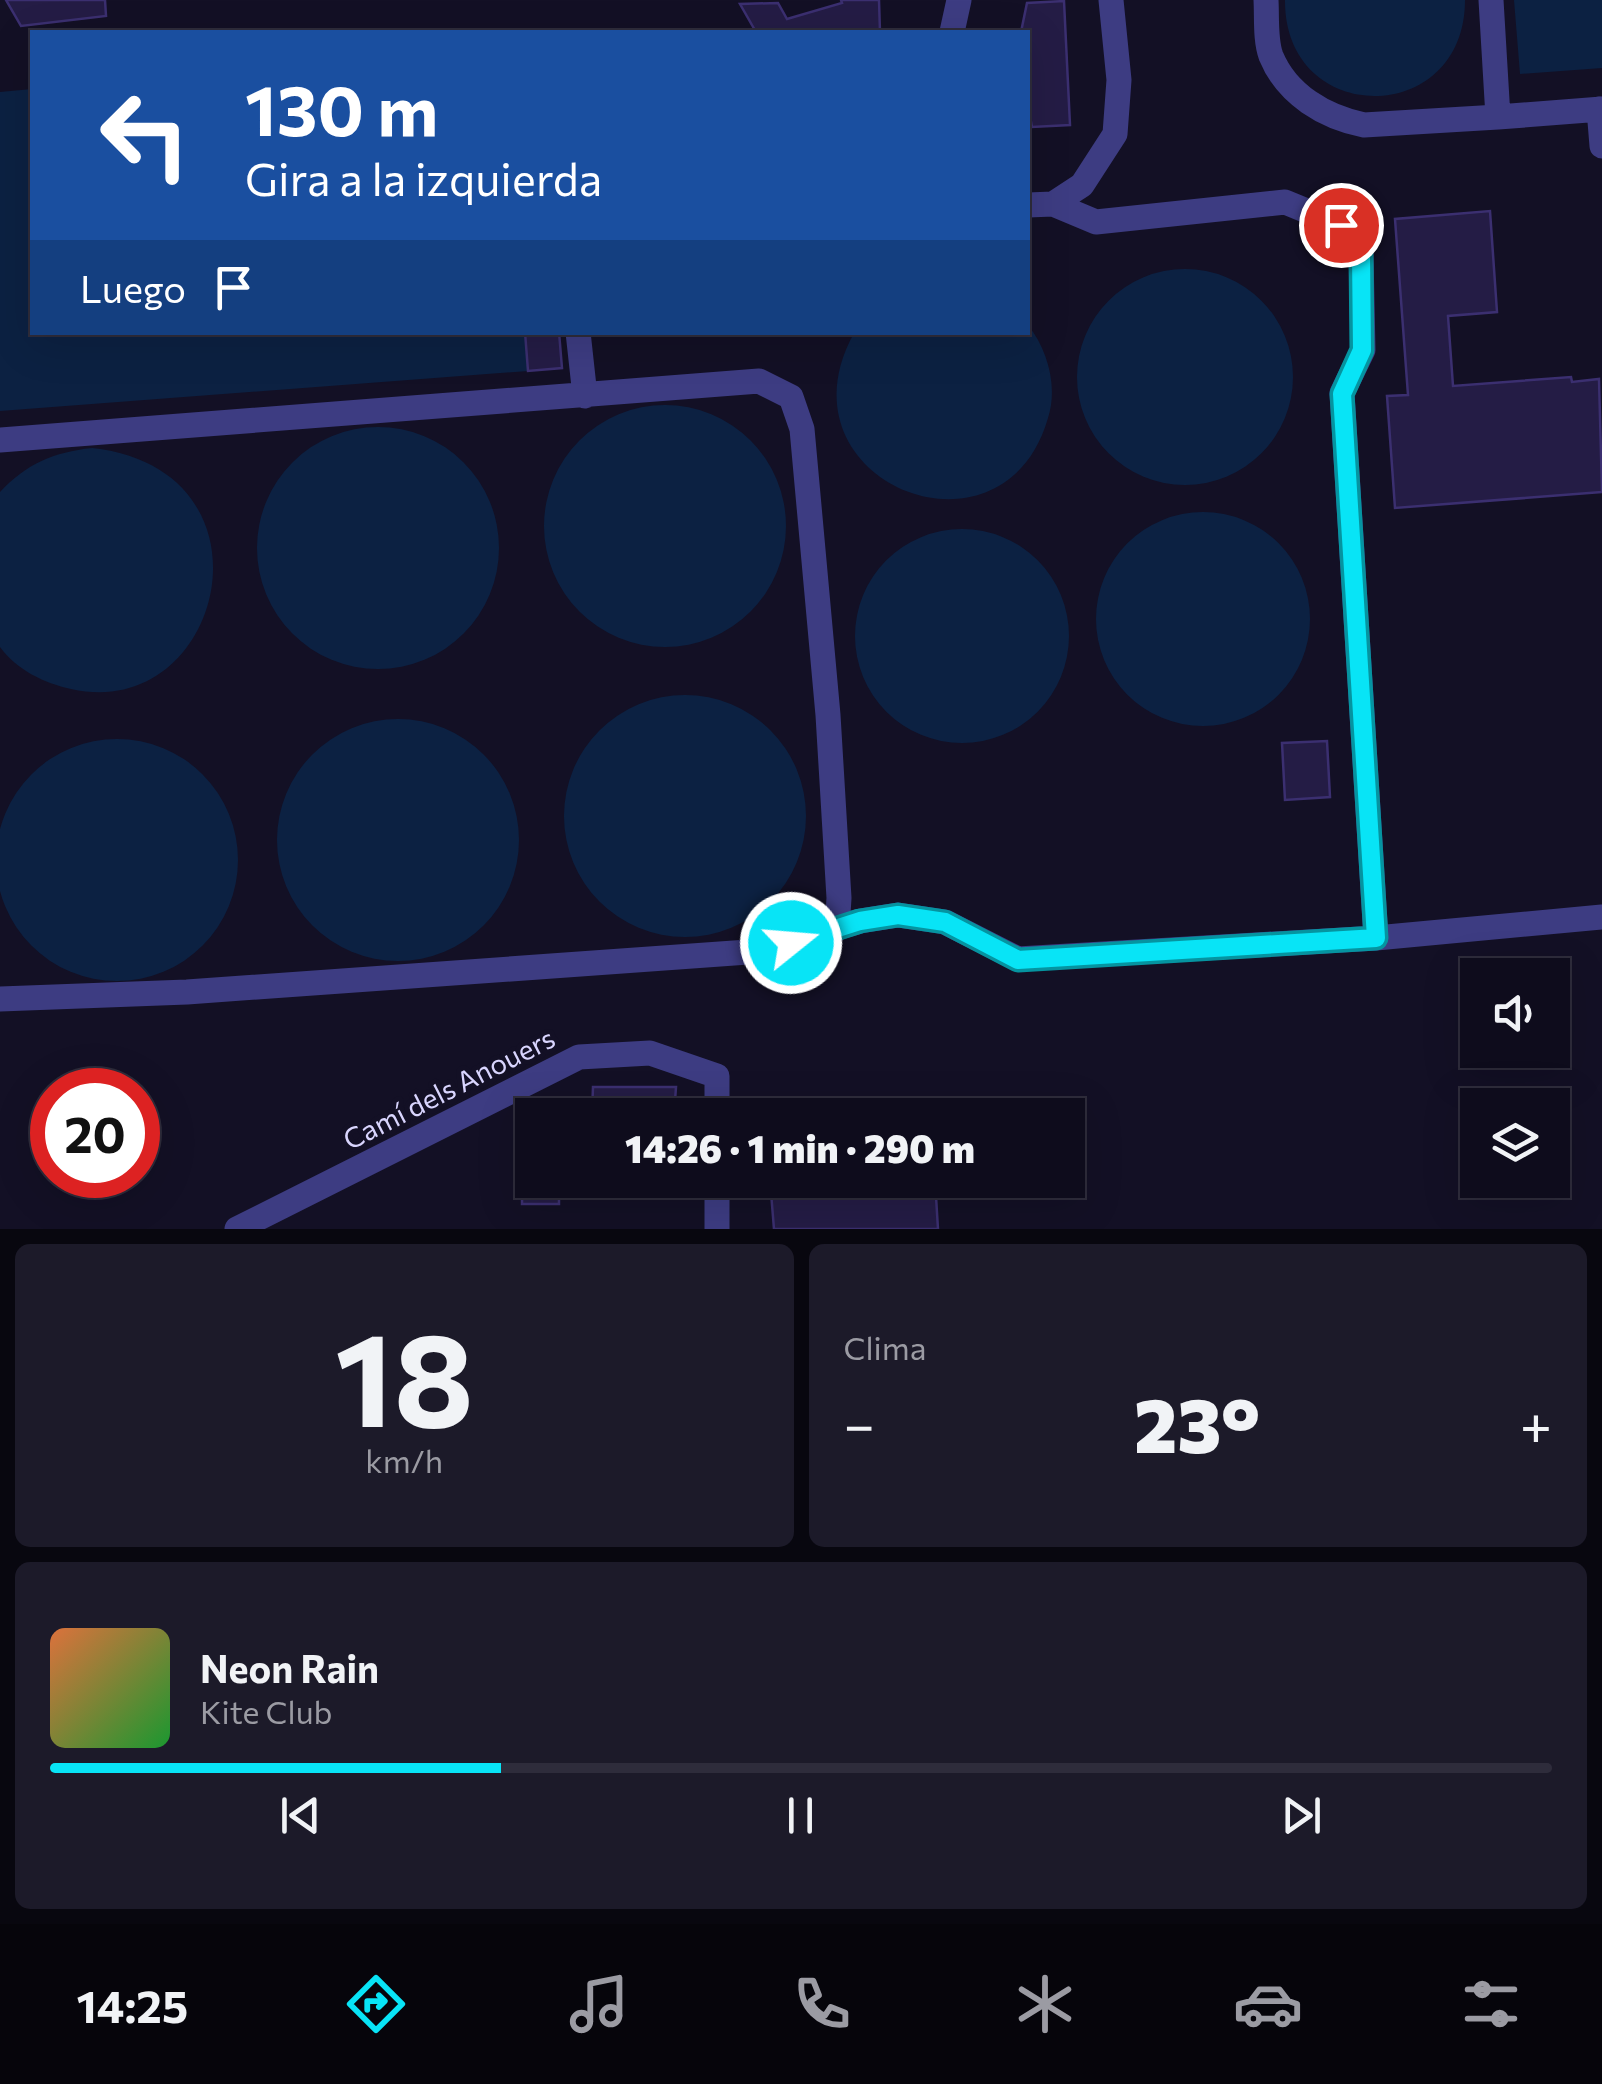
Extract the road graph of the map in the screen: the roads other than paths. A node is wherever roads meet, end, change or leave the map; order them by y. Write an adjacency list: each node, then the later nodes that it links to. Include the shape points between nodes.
1 (960, 0): 5 (street)
2 (1111, 0): 9 (street, via 1119,80 1115,134 1082,186)
3 (1266, 0): 7 (street, via 1270,54 1312,106 1364,124)
4 (1491, 0): 7 (street)
5 (952, 30)
6 (1601, 109): 7 (street); 8 (street)
7 (1498, 117)
8 (1602, 146)
9 (1040, 204): 15 (street, via 1096,222 1285,202 1341,225 1361,254 1362,350 1342,394)
10 (578, 335): 11 (street)
11 (586, 396): 12 (street); 14 (street, via 759,382 791,397 802,429 828,714)
12 (0, 440)
13 (1602, 917): 15 (street)
14 (837, 929): 15 (street, via 898,915 945,922 1018,960); 16 (street, via 725,954)
15 (1376, 938)
16 (0, 1000)
17 (717, 1098): 19 (street, Camí dels Anouers, via 717,1076 650,1053 579,1057)
18 (717, 1198): 20 (street)
19 (237, 1229)
20 (717, 1229)

